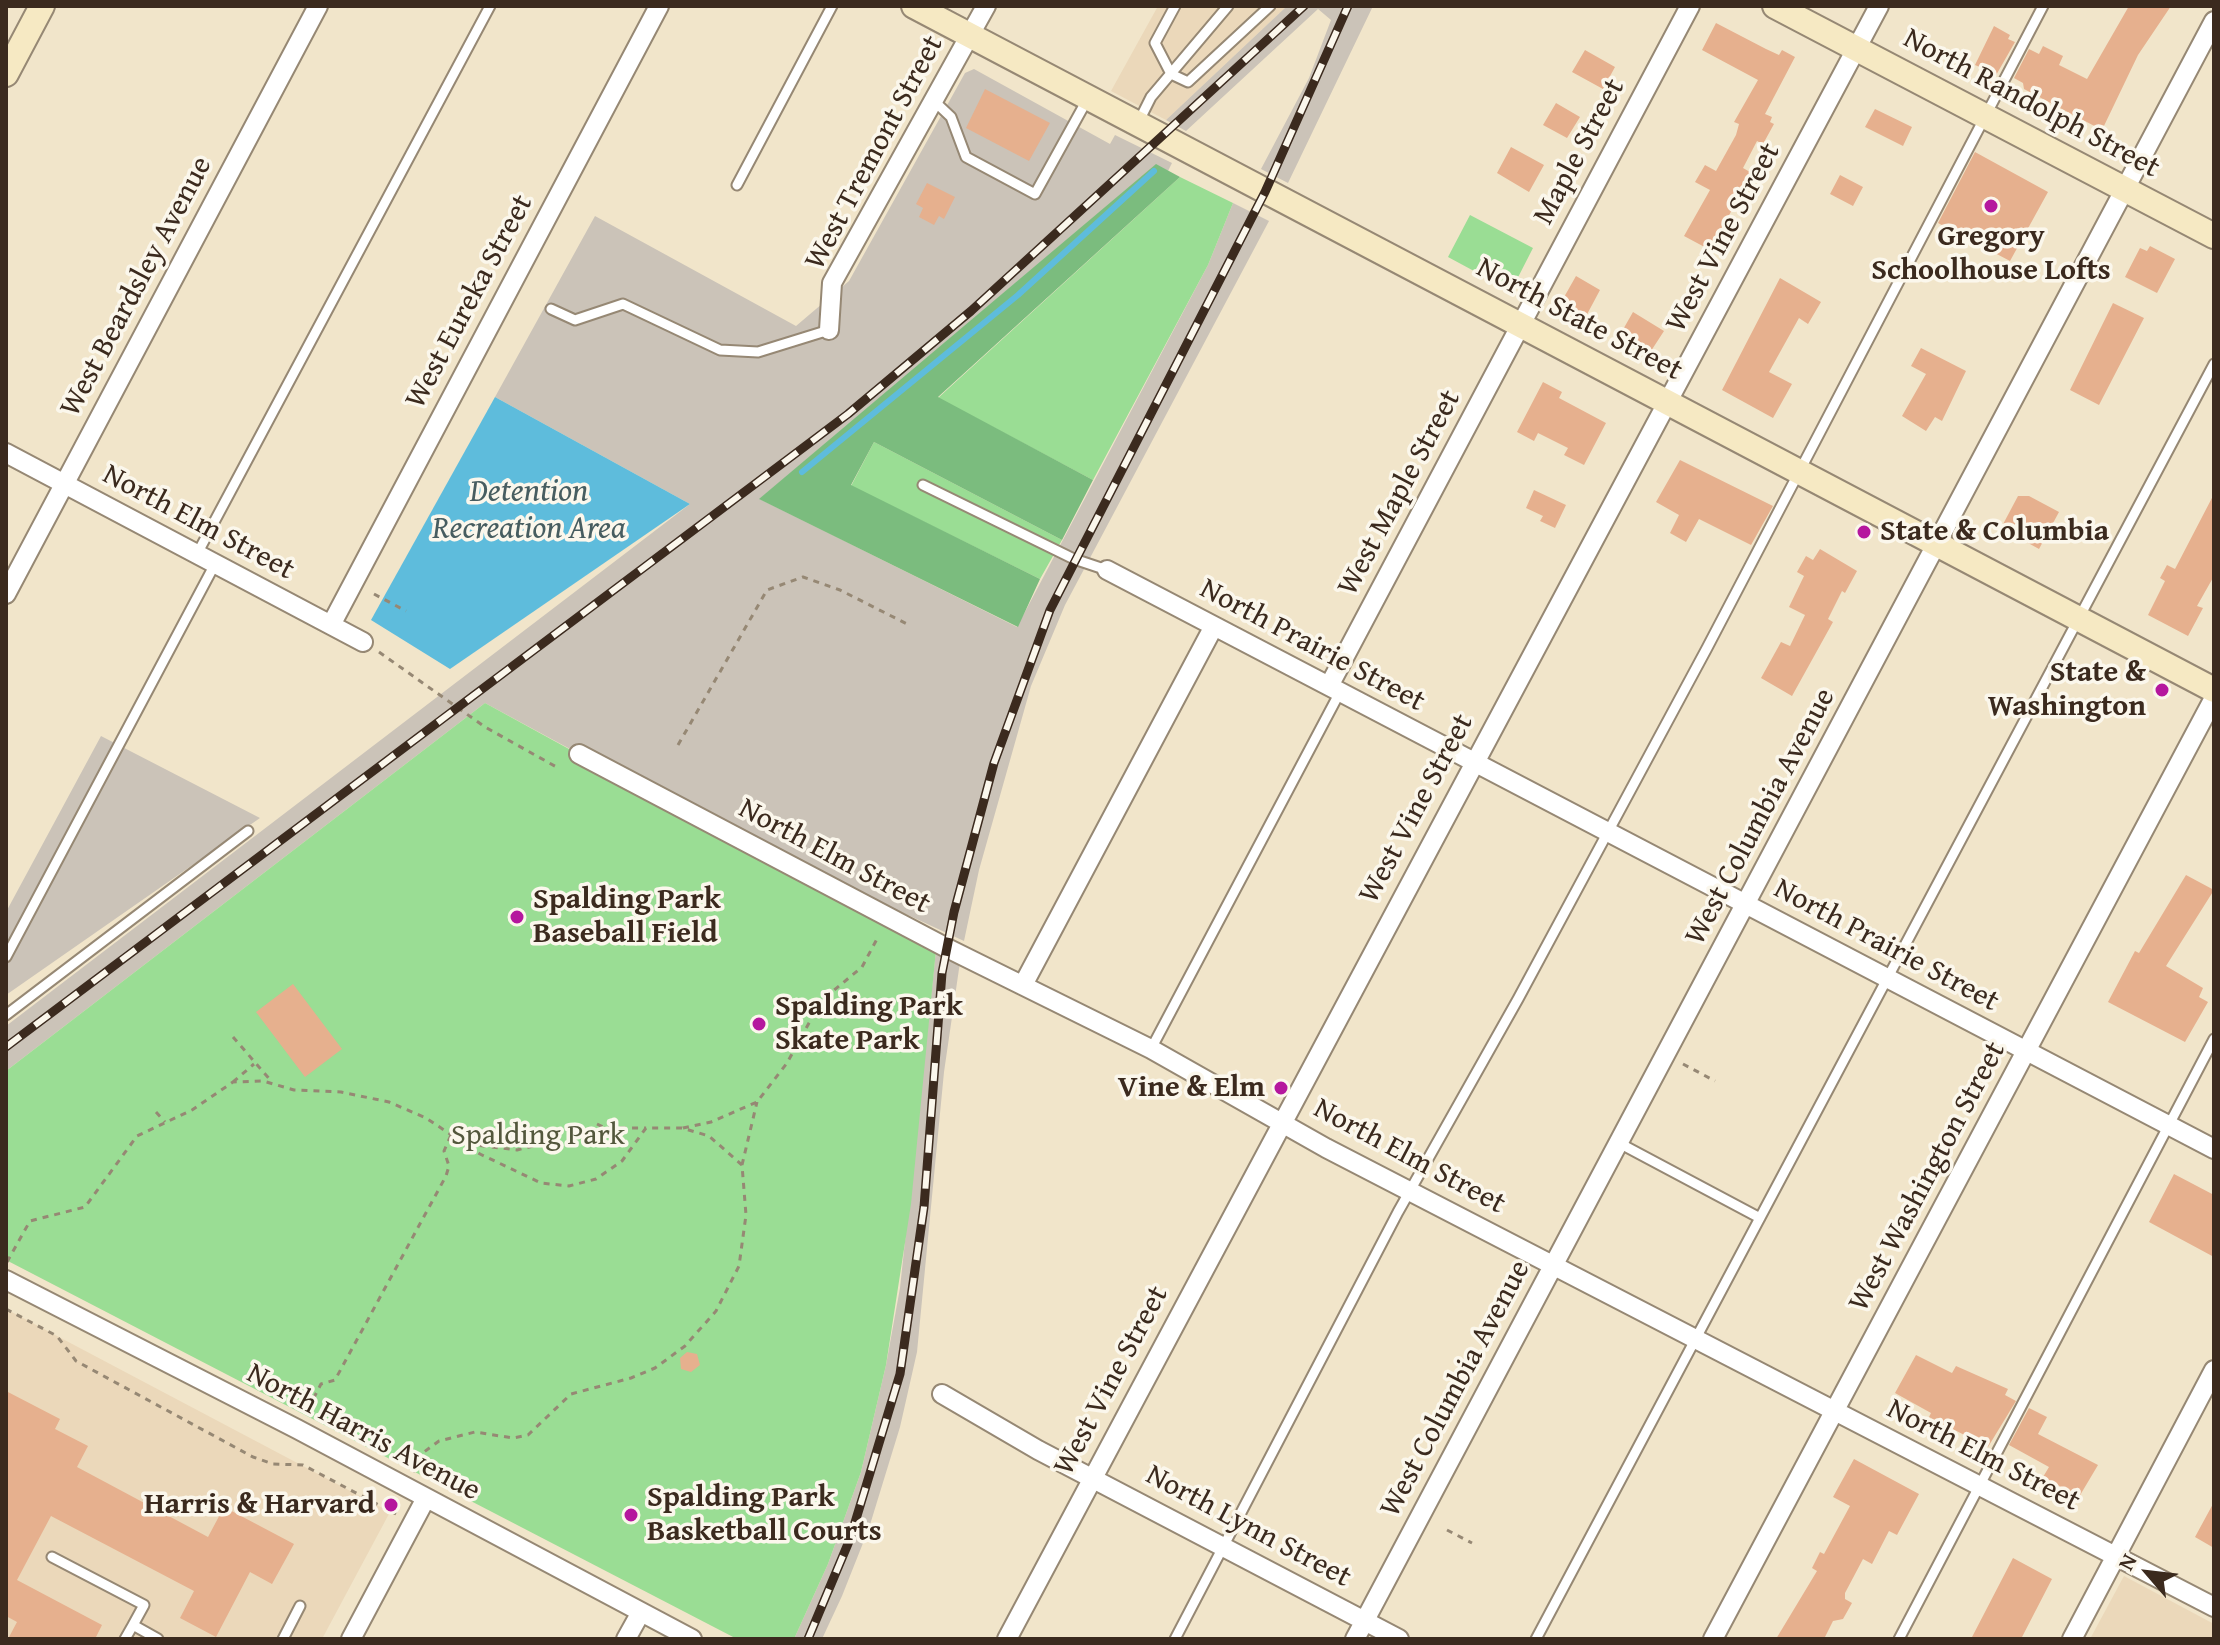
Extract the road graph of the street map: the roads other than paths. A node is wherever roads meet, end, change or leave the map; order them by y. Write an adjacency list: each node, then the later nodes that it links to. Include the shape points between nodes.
1 (42, 6): 18 (main road)
2 (318, 6): 34 (street, West Beardsley Avenue)
3 (490, 6): 37 (lane)
4 (659, 6): 42 (street, West Eureka Street)
5 (832, 6): 24 (lane)
6 (914, 6): 16 (main road, North State Street)
7 (986, 6): 16 (street, West Tremont Street)
8 (1175, 6): 19 (lane, via 1155,43)
9 (1228, 6): 19 (lane)
10 (1270, 6): 19 (lane, via 1188,82)
11 (1690, 6): 28 (street, Maple Street)
12 (1775, 6): 17 (main road, North Randolph Street)
13 (1879, 6): 17 (street, West Vine Street)
14 (2043, 6): 22 (lane)
15 (2212, 31): 25 (street, West Columbia Avenue)
16 (970, 35): 20 (main road, North State Street); 21 (street, West Tremont Street)
17 (1856, 49): 22 (main road, North Randolph Street); 31 (street, West Vine Street)
18 (6, 74)
19 (1171, 74): 23 (lane)
20 (1088, 97): 21 (lane, via 1035,194 966,157 951,117); 23 (main road, North State Street)
21 (933, 100): 29 (street, West Tremont Street, via 832,283)
22 (1985, 116): 25 (main road, North Randolph Street); 33 (lane)
23 (1138, 123): 28 (main road, North State Street)
24 (737, 185)
25 (2125, 189): 26 (main road, North Randolph Street); 36 (street, West Columbia Avenue)
26 (2214, 236)
27 (551, 309): 29 (lane, via 575,320 623,304 720,350 758,352)
28 (1520, 325): 31 (main road, North State Street); 45 (street, West Maple Street)
29 (829, 330)
30 (2214, 365): 41 (lane)
31 (1667, 404): 33 (main road, North State Street); 49 (street, West Vine Street)
32 (6, 453): 34 (street, North Elm Street)
33 (1798, 472): 36 (main road, North State Street); 51 (lane)
34 (64, 484): 37 (street, North Elm Street); 40 (street, West Beardsley Avenue)
35 (923, 485): 39 (lane)
36 (1936, 544): 41 (main road, North State Street); 52 (street, West Columbia Avenue)
37 (197, 554): 38 (street, North Elm Street)
38 (215, 564): 42 (street, North Elm Street); 53 (lane)
39 (1107, 570): 43 (street, North Prairie Street)
40 (6, 594)
41 (2077, 621): 46 (main road, North State Street); 54 (lane)
42 (331, 625): 44 (street, North Elm Street)
43 (1214, 626): 45 (street, North Prairie Street); 55 (street)
44 (369, 646)
45 (1334, 689): 49 (street, North Prairie Street); 58 (lane)
46 (2214, 690)
47 (2214, 698): 59 (street, West Washington Street)
48 (579, 754): 55 (street, North Elm Street)
49 (1473, 762): 51 (street, North Prairie Street); 60 (street, West Vine Street)
50 (248, 831): 56 (lane)
51 (1608, 832): 52 (street, North Prairie Street); 64 (lane)
52 (1747, 904): 54 (street, North Prairie Street); 62 (street, West Columbia Avenue)
53 (6, 957)
54 (1888, 977): 59 (street, North Prairie Street); 65 (lane)
55 (1023, 985): 58 (street, North Elm Street)
56 (6, 1015)
57 (2214, 1039): 61 (lane)
58 (1151, 1049): 60 (street, North Elm Street)
59 (2027, 1052): 61 (street, North Prairie Street); 71 (street, West Washington Street)
60 (1282, 1121): 64 (street, North Elm Street); 72 (street, West Vine Street)
61 (2169, 1125): 63 (street, North Prairie Street); 73 (lane)
62 (1619, 1143): 65 (lane); 66 (street, West Columbia Avenue)
63 (2214, 1149)
64 (1410, 1191): 66 (street, North Elm Street); 75 (lane)
65 (1760, 1218): 68 (lane)
66 (1555, 1265): 68 (street, North Elm Street); 81 (street, West Columbia Avenue)
67 (6, 1280): 74 (street, North Harris Avenue)
68 (1695, 1340): 71 (street, North Elm Street); 93 (lane)
69 (2214, 1370): 76 (street)
70 (942, 1394): 72 (street, North Lynn Street)
71 (1835, 1412): 73 (street, North Elm Street); 94 (street, West Washington Street)
72 (1093, 1477): 75 (street, North Lynn Street); 89 (street, West Vine Street)
73 (1980, 1484): 76 (street, North Elm Street); 95 (lane)
74 (426, 1498): 80 (street, North Harris Avenue); 86 (street)
75 (1224, 1546): 81 (street, North Lynn Street); 90 (lane)
76 (2116, 1555): 79 (street, North Elm Street); 96 (street)
77 (52, 1557): 82 (lane, via 144,1605)
78 (300, 1606): 85 (lane)
79 (2214, 1607)
80 (641, 1612): 87 (street); 88 (street, North Harris Avenue)
81 (1365, 1620): 91 (street, West Columbia Avenue); 92 (street, North Lynn Street)
82 (133, 1625): 83 (lane); 84 (lane)
83 (125, 1639)
84 (158, 1639)
85 (283, 1639)
86 (351, 1639)
87 (626, 1639)
88 (692, 1639)
89 (1007, 1639)
90 (1175, 1639)
91 (1355, 1639)
92 (1399, 1639)
93 (1536, 1639)
94 (1713, 1639)
95 (1899, 1639)
96 (2072, 1639)

